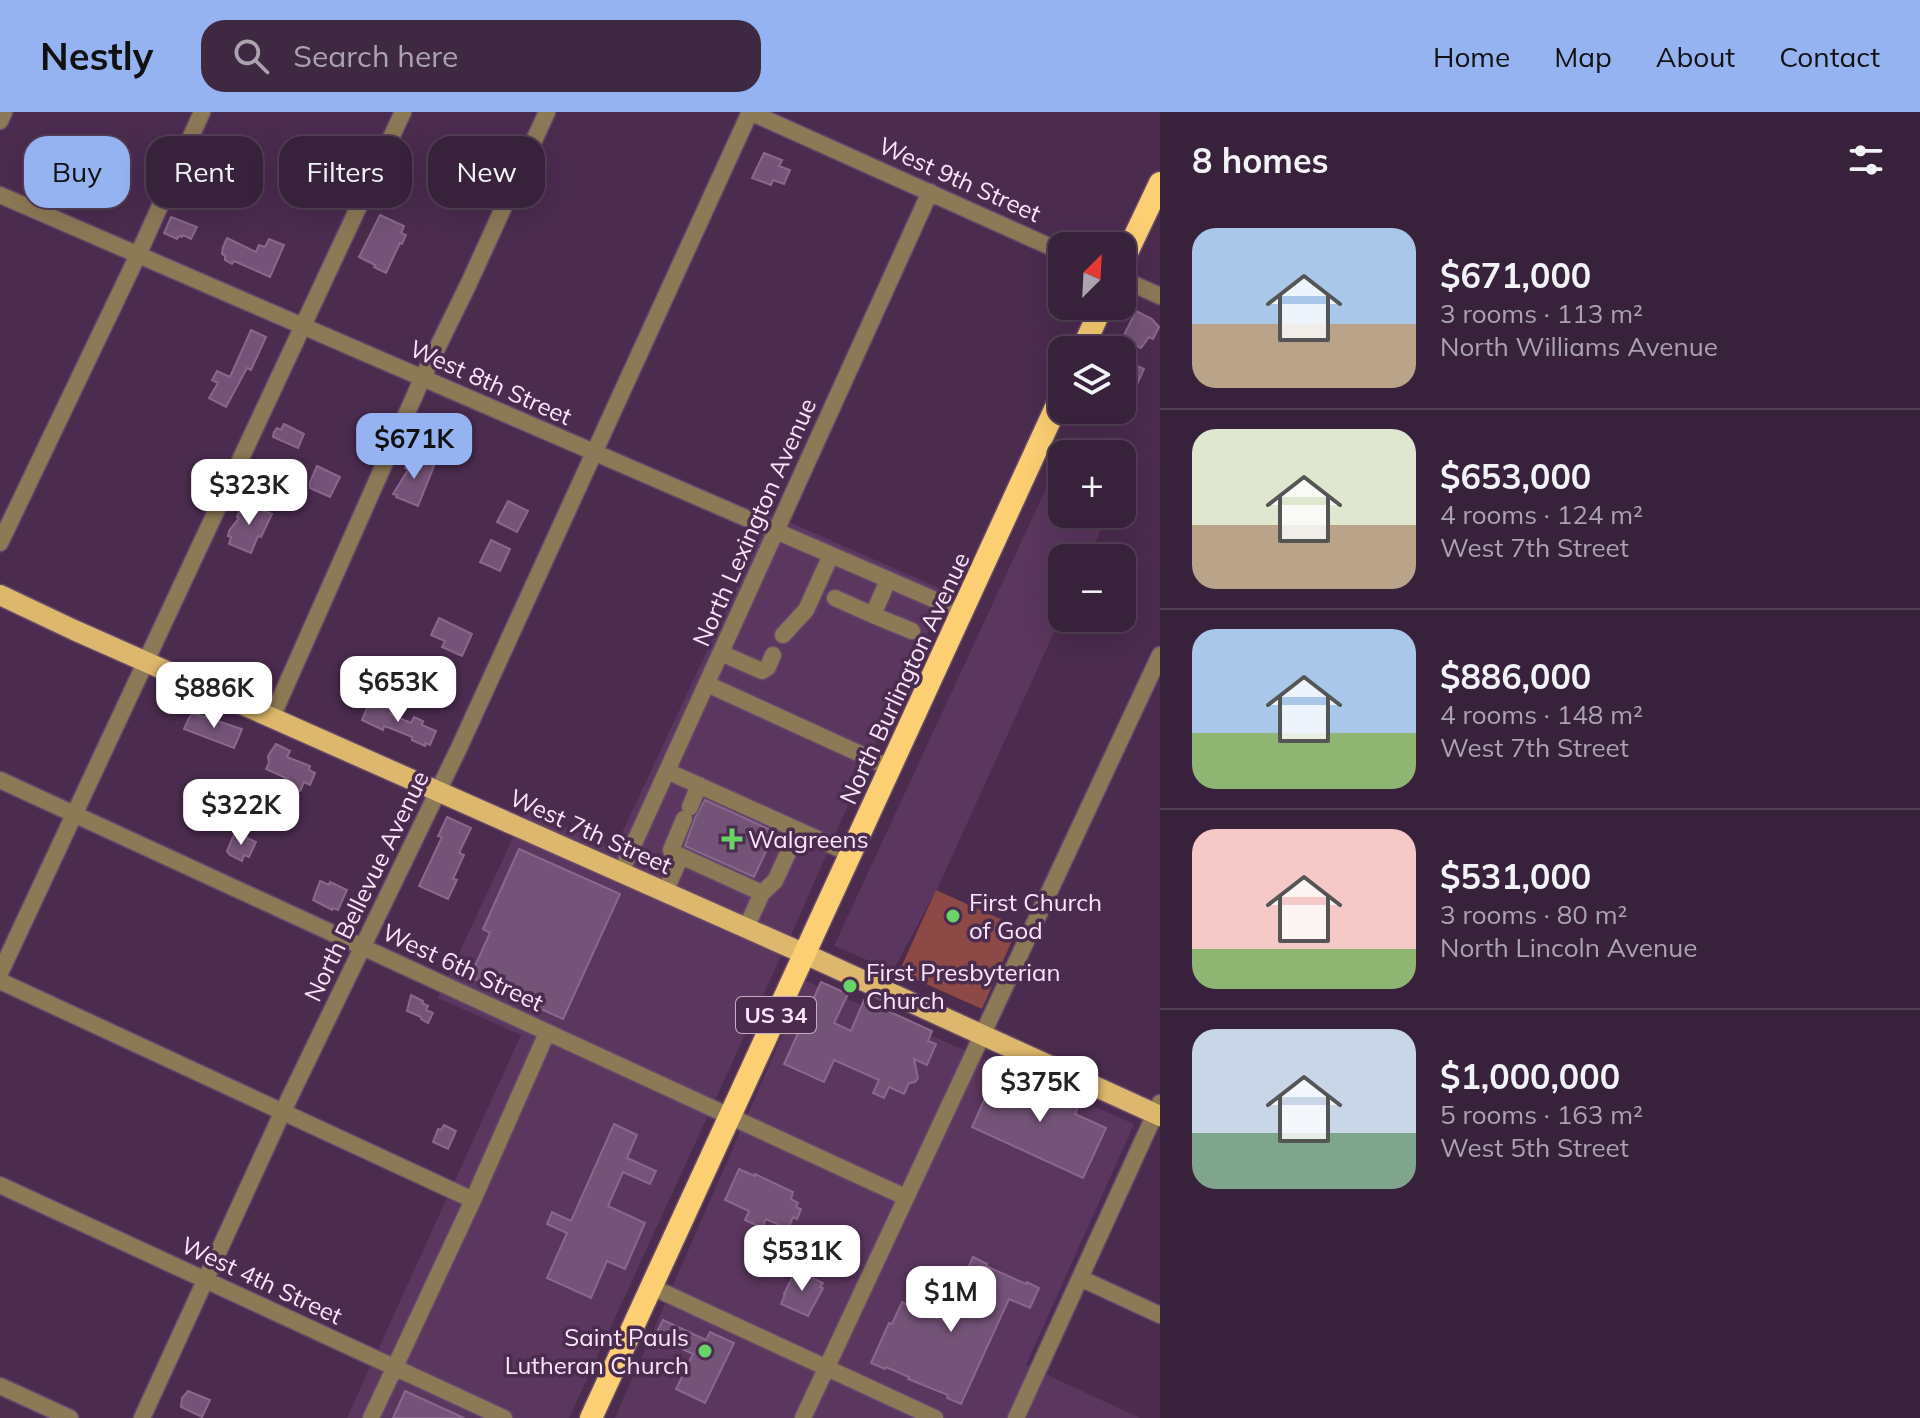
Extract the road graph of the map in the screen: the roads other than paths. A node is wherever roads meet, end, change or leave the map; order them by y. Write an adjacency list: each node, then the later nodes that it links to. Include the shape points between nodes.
1 (4, 112): 6 (street)
2 (202, 112): 12 (street)
3 (403, 112): 15 (street)
4 (547, 112): 16 (street)
5 (750, 112): 8 (street, West 9th Street); 18 (street, North Bellevue Avenue)
6 (0, 121)
7 (1160, 183): 10 (highway)
8 (930, 192): 11 (street, West 9th Street); 19 (street, North Lexington Avenue)
9 (0, 195): 12 (street, West 8th Street)
10 (1136, 234)
11 (1048, 246)
12 (138, 255): 15 (street, West 8th Street); 20 (street)
13 (1136, 285): 14 (street)
14 (1160, 296)
15 (304, 326): 16 (street, West 8th Street); 32 (street)
16 (422, 379): 18 (street, West 8th Street); 34 (street)
17 (1048, 424): 25 (highway, North Burlington Avenue / US 34)
18 (593, 453): 19 (street, West 8th Street); 39 (street, North Bellevue Avenue)
19 (776, 531): 21 (street, West 8th Street); 29 (street, North Lexington Avenue)
20 (0, 543)
21 (831, 555): 22 (street, West 8th Street); 28 (street, via 806,610)
22 (888, 580): 25 (street, West 8th Street); 26 (street)
23 (0, 595): 32 (main road, West 7th Street)
24 (835, 598): 26 (street)
25 (963, 612): 35 (highway, North Burlington Avenue / US 34)
26 (873, 615): 27 (street)
27 (912, 631)
28 (783, 635)
29 (721, 653): 30 (street, via 762,671); 33 (street, North Lexington Avenue)
30 (773, 655)
31 (1160, 655): 53 (street)
32 (147, 662): 34 (main road, West 7th Street); 40 (street)
33 (707, 684): 35 (street); 36 (street, North Lexington Avenue)
34 (272, 717): 39 (main road, West 7th Street)
35 (891, 768): 42 (highway, North Burlington Avenue / US 34)
36 (667, 771): 38 (street); 44 (street, North Lexington Avenue)
37 (0, 780): 40 (street, West 6th Street)
38 (699, 785): 42 (street); 43 (street, via 671,850)
39 (438, 791): 44 (main road, West 7th Street); 48 (street, North Bellevue Avenue)
40 (75, 815): 48 (street, West 6th Street); 50 (street)
41 (798, 831): 46 (street, via 775,881)
42 (851, 854): 49 (highway, North Burlington Avenue / US 34)
43 (681, 856): 45 (street); 46 (street)
44 (621, 872): 45 (main road, West 7th Street)
45 (665, 892): 47 (main road, West 7th Street)
46 (762, 893): 47 (street)
47 (746, 928): 49 (main road, West 7th Street)
48 (363, 948): 52 (street, West 6th Street); 54 (street, North Bellevue Avenue)
49 (805, 954): 53 (main road, West 7th Street); 56 (highway, North Burlington Avenue / US 34)
50 (0, 973)
51 (0, 981): 54 (street)
52 (547, 1033): 56 (street, West 6th Street); 59 (street)
53 (983, 1034): 55 (main road, West 7th Street); 58 (street)
54 (283, 1111): 59 (street); 61 (street, North Bellevue Avenue)
55 (1158, 1111): 60 (street)
56 (729, 1117): 58 (street, West 6th Street); 62 (highway, North Burlington Avenue / US 34)
57 (0, 1185): 61 (street, West 4th Street)
58 (905, 1197): 65 (street)
59 (473, 1200): 64 (street)
60 (1080, 1278): 63 (street); 74 (street)
61 (205, 1280): 64 (street, West 4th Street); 68 (street, North Bellevue Avenue)
62 (652, 1287): 65 (street); 71 (highway, North Burlington Avenue / US 34)
63 (1160, 1315)
64 (394, 1367): 69 (street); 70 (street, West 4th Street)
65 (827, 1368): 72 (street); 73 (street)
66 (0, 1386): 67 (street)
67 (70, 1418)
68 (142, 1418)
69 (371, 1418)
70 (504, 1418)
71 (591, 1418)
72 (803, 1418)
73 (935, 1418)
74 (1016, 1418)

